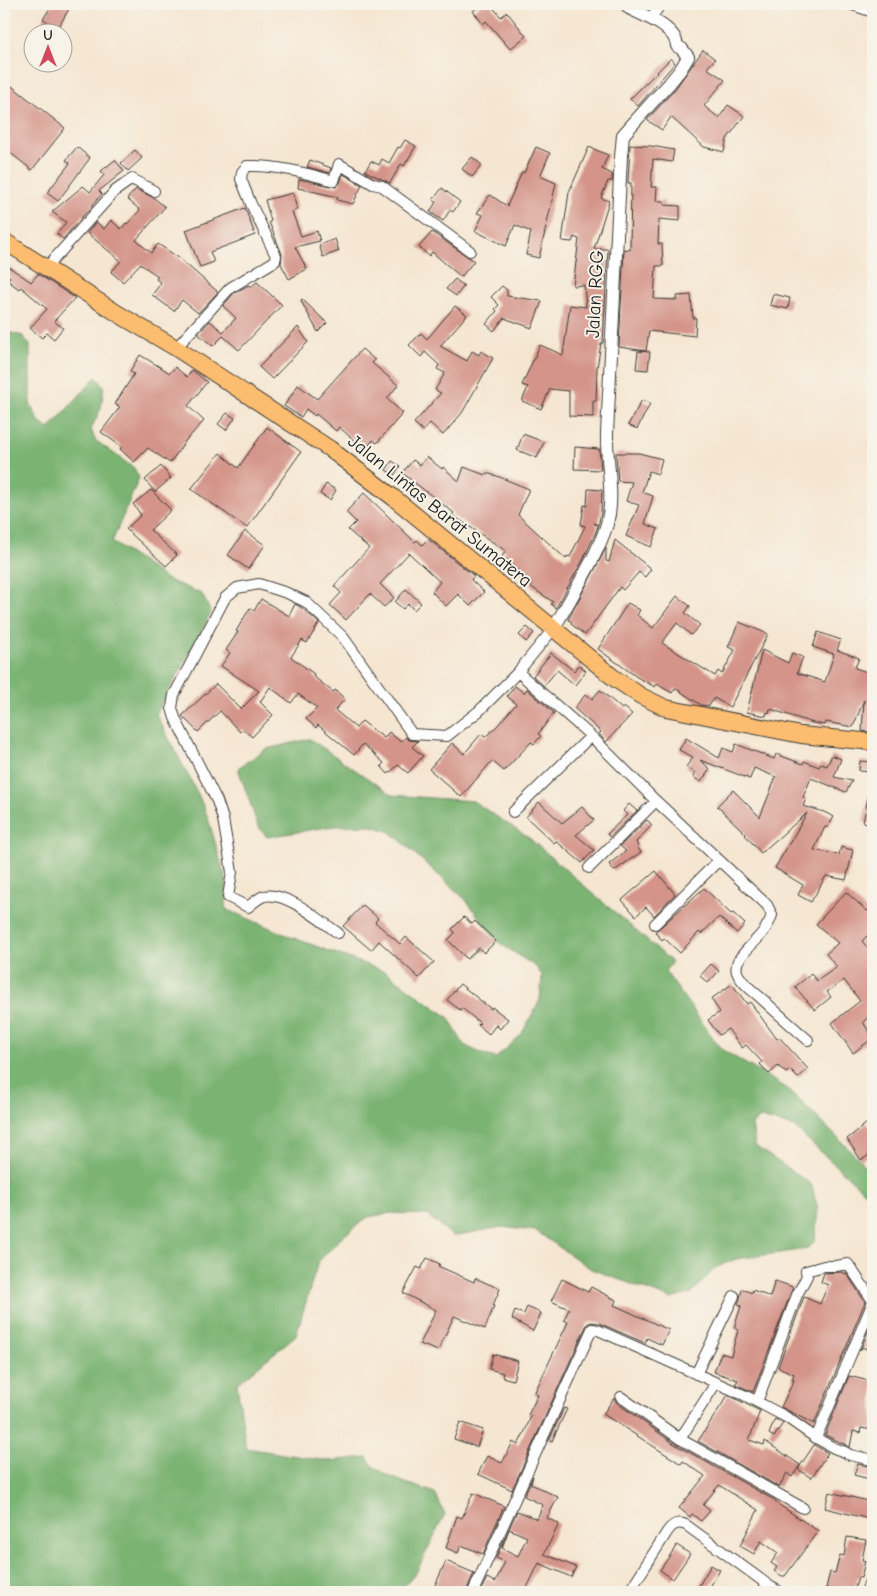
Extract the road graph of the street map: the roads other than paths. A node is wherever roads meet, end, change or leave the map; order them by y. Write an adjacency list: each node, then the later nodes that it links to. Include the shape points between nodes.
1 (626, 4): 5 (street, Jalan RGG)
2 (661, 4): 5 (street)
3 (850, 4): 4 (street)
4 (873, 12)
5 (650, 20): 11 (street, Jalan RGG, via 672,33 677,46 688,57 669,84 623,135 608,406 610,498 607,523)
6 (154, 191): 9 (street, via 132,180 115,191)
7 (4, 242): 9 (highway, Jalan Lintas Barat Sumatera)
8 (470, 251): 10 (street, via 382,186 339,164 334,181 288,169 247,166 241,179 276,259 230,288)
9 (46, 268): 10 (highway, Jalan Lintas Barat Sumatera)
10 (176, 348): 11 (highway, Jalan Lintas Barat Sumatera, via 330,449)
11 (554, 628): 12 (street); 14 (highway, Jalan Lintas Barat Sumatera, via 614,678 666,708 801,735)
12 (518, 672): 13 (street); 20 (street, via 479,711 447,736 412,734 343,636 306,602 259,584 237,588 225,598 174,695 172,708 222,819 232,872 228,897 248,907 262,897 279,896)
13 (592, 736): 15 (street); 16 (street)
14 (873, 742)
15 (656, 801): 17 (street); 18 (street)
16 (513, 812)
17 (718, 861): 19 (street); 21 (street, via 767,906 772,915 764,933 738,961 738,975)
18 (589, 868)
19 (655, 924)
20 (338, 933)
21 (808, 1040)
22 (734, 1296): 24 (street)
23 (873, 1301): 27 (street, via 848,1264 806,1271 807,1276); 28 (street)
24 (696, 1374): 25 (street); 33 (street, via 592,1329)
25 (716, 1383): 27 (street); 29 (street)
26 (621, 1397): 29 (street)
27 (757, 1402): 28 (street)
28 (816, 1438): 30 (street, via 850,1455)
29 (680, 1439): 31 (street)
30 (873, 1460)
31 (803, 1508)
32 (873, 1574): 36 (street)
33 (473, 1592)
34 (629, 1592): 35 (street, via 667,1532 680,1523)
35 (780, 1592)
36 (866, 1592)

